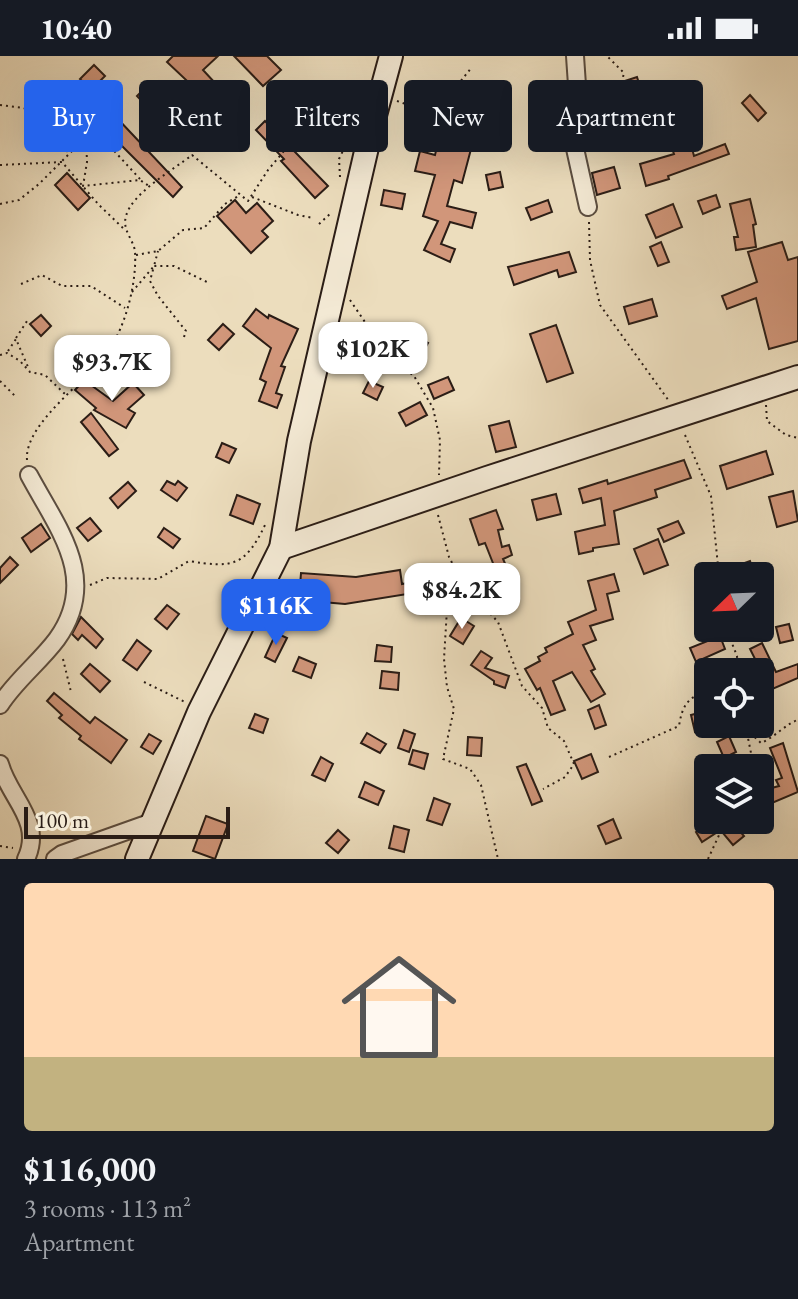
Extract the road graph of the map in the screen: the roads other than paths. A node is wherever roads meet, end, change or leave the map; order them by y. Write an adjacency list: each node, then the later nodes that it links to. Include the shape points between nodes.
1 (391, 56): 6 (street, via 299,441)
2 (575, 56): 3 (street, via 572,135)
3 (588, 207)
4 (798, 377): 6 (street)
5 (29, 475): 7 (street, via 73,559 77,591 57,638)
6 (281, 548): 9 (street, via 199,712)
7 (0, 705)
8 (0, 764): 10 (street, via 32,830)
9 (155, 821): 11 (street); 12 (street)
10 (26, 859)
11 (55, 859)
12 (137, 859)

